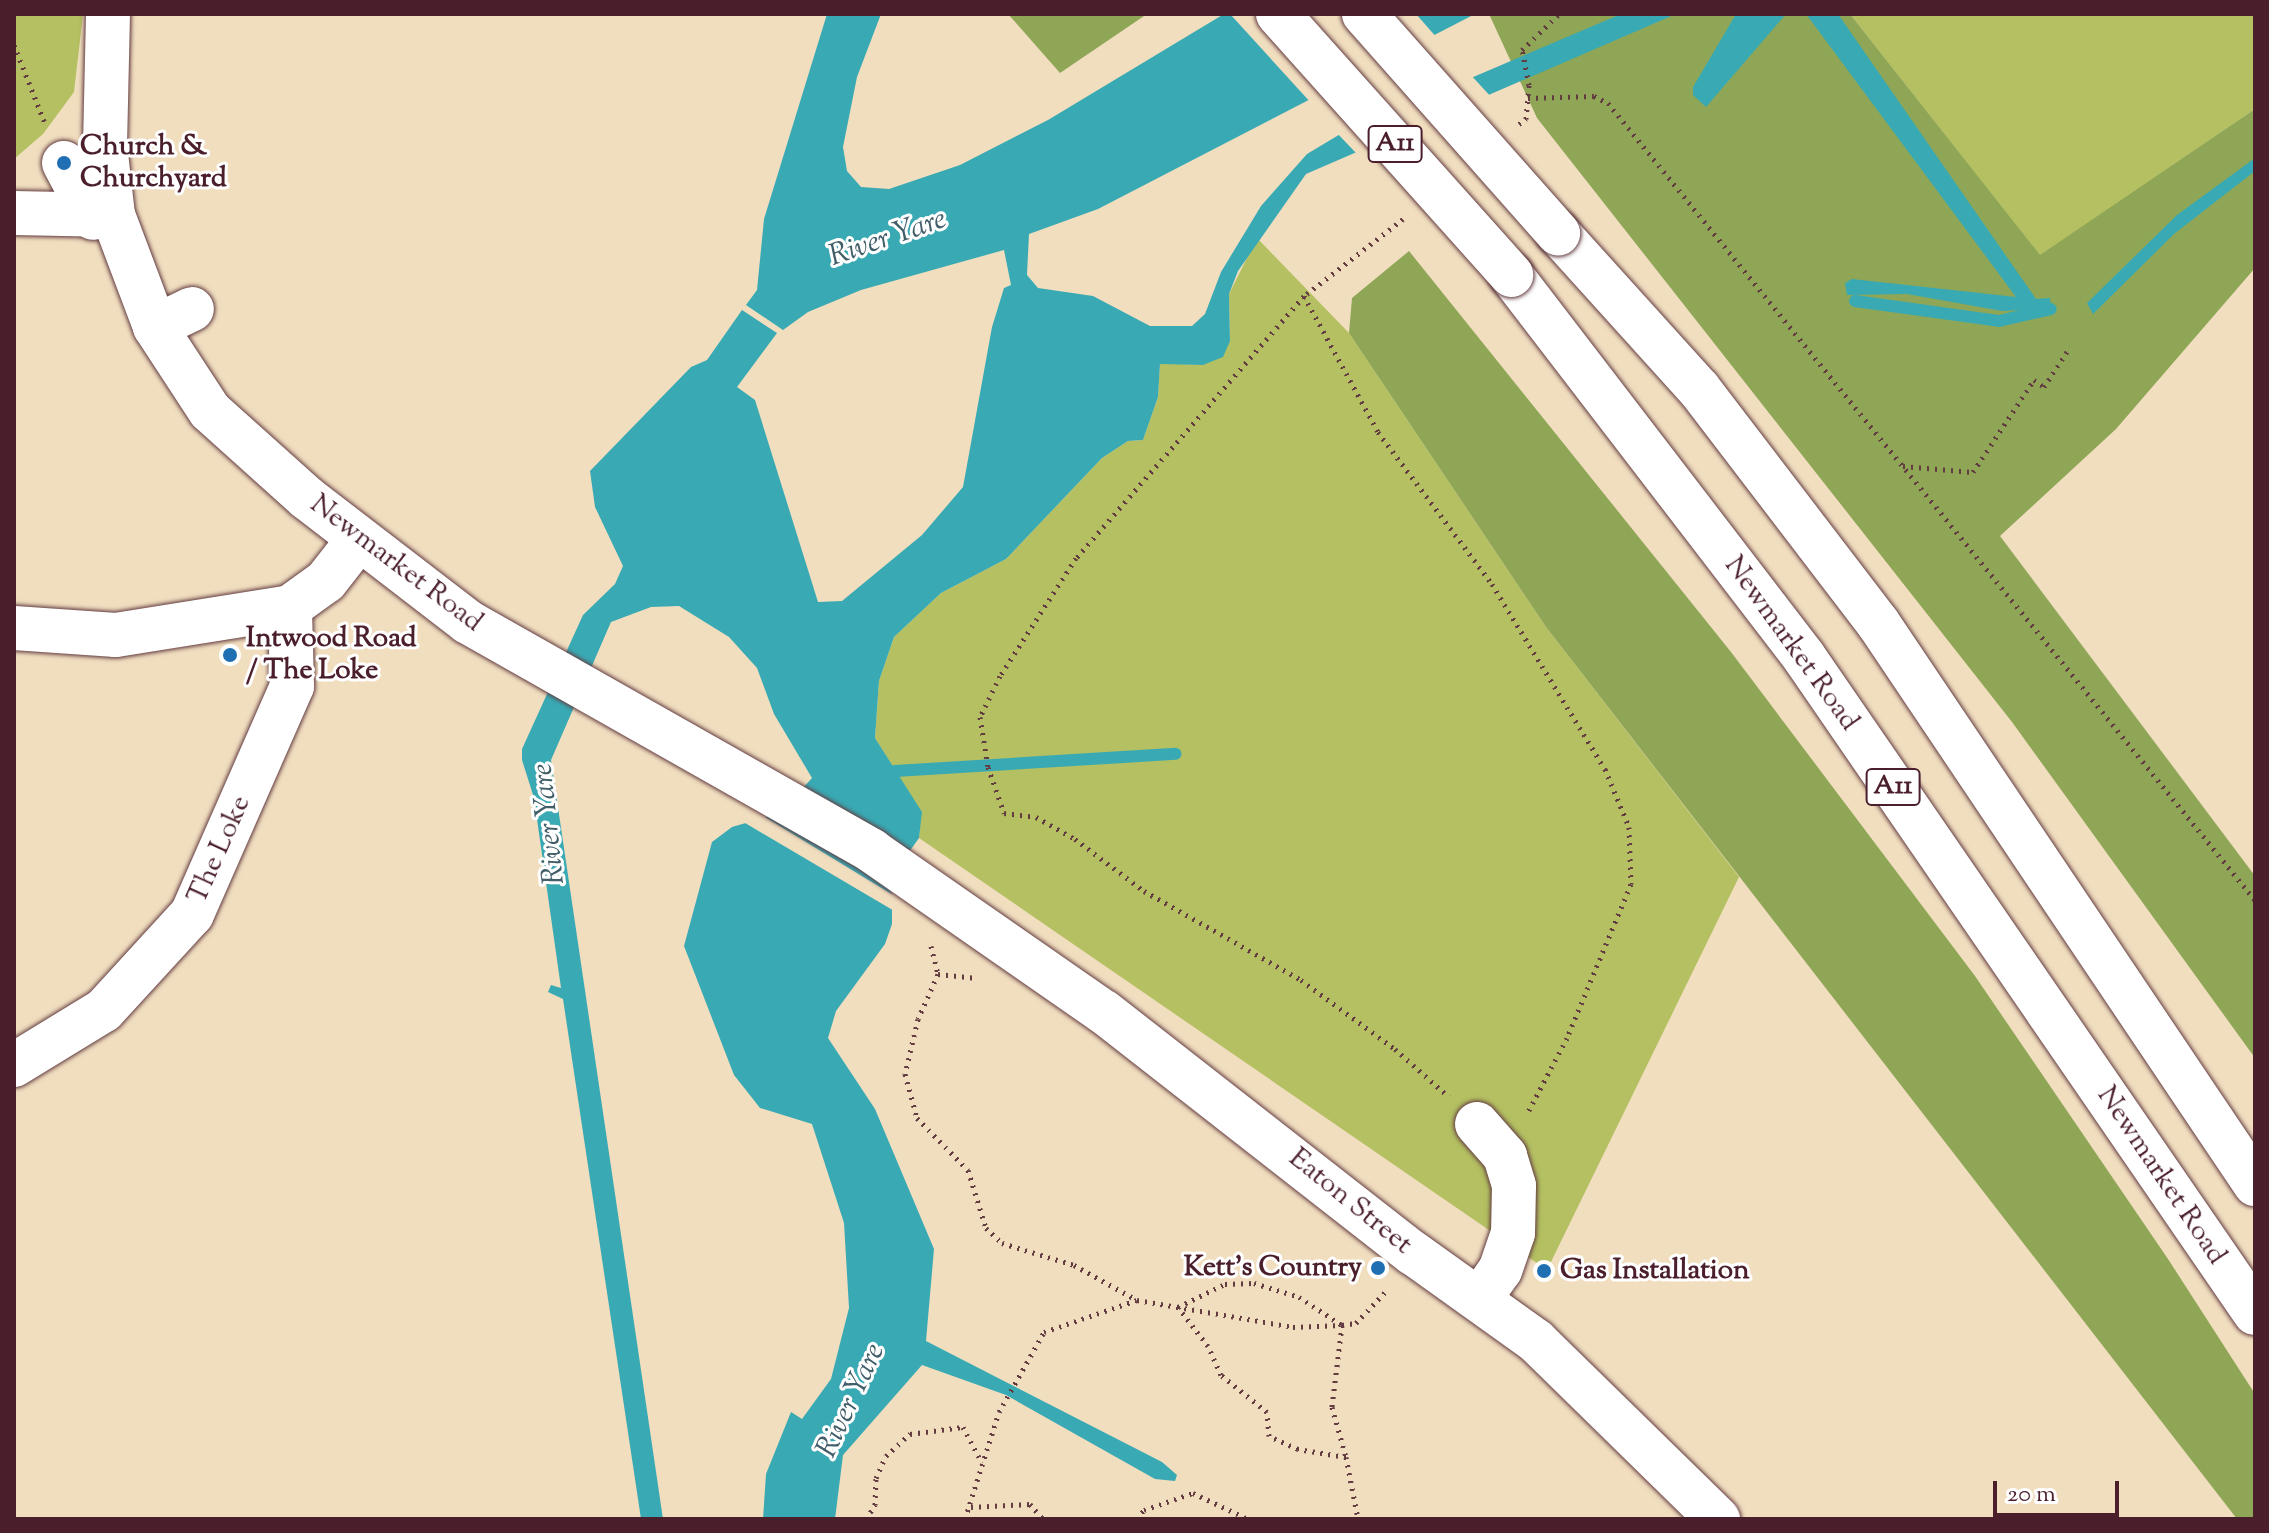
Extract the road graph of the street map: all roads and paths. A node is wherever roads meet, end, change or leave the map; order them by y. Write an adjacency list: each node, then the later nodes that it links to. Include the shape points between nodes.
1 (108, 14): 11 (main road, Newmarket Road)
2 (1278, 14): 27 (main road, Newmarket Road / A11, bridge, via 1511,275 1804,657)
3 (1364, 14): 22 (main road, A11, bridge, via 1699,389 1878,623)
4 (1559, 14): 6 (path, via 1522,50)
5 (14, 45): 8 (path)
6 (1529, 85)
7 (1528, 98): 13 (path, via 1594,96 1608,103)
8 (45, 123)
9 (64, 163): 11 (main road)
10 (14, 213): 11 (main road)
11 (103, 216): 14 (main road, Newmarket Road, via 173,318 210,411)
12 (2070, 347): 13 (path, via 2044,387 2034,380 1973,472)
13 (1902, 466): 17 (path)
14 (358, 540): 15 (main road, via 326,581); 18 (main road, Newmarket Road, via 484,630 872,851)
15 (290, 607): 16 (main road, via 116,635); 20 (main road, The Loke, via 292,686 192,914 104,1010)
16 (14, 628)
17 (2255, 900)
18 (960, 910): 24 (main road, Eaton Street, via 1104,1012 1413,1253)
19 (938, 974): 25 (path, via 918,1019 905,1074 917,1118 968,1170 986,1228 1002,1243 1074,1265)
20 (14, 1065)
21 (1491, 1140): 21 (path, via 1395,1049 1301,980 1144,891 1036,817 1004,813 988,767 980,717 1000,676 1076,558 1304,296 1378,432 1492,584 1597,756 1629,827 1631,884 1609,944); 24 (main road, via 1514,1186 1513,1233 1500,1270)
22 (2255, 1184)
23 (1383, 1296): 28 (path, via 1356,1323)
24 (1480, 1299): 38 (main road, Eaton Street, via 1536,1341)
25 (1137, 1300): 26 (path); 30 (path, via 1044,1332 999,1412)
26 (1178, 1307): 28 (path, via 1293,1327); 28 (path, via 1225,1284 1254,1283 1299,1297); 29 (path, via 1208,1346 1221,1375 1267,1412 1269,1436 1322,1455)
27 (2255, 1313)
28 (1342, 1325): 29 (path, via 1332,1407)
29 (1346, 1457): 37 (path)
30 (982, 1462): 31 (path); 32 (path, via 963,1427 910,1434 886,1456 876,1478 875,1505)
31 (971, 1507): 33 (path); 34 (path, via 1030,1504)
32 (866, 1519)
33 (965, 1519)
34 (1043, 1519)
35 (1137, 1519): 36 (path, via 1144,1510 1193,1493)
36 (1248, 1519)
37 (1358, 1519)
38 (1718, 1519)

